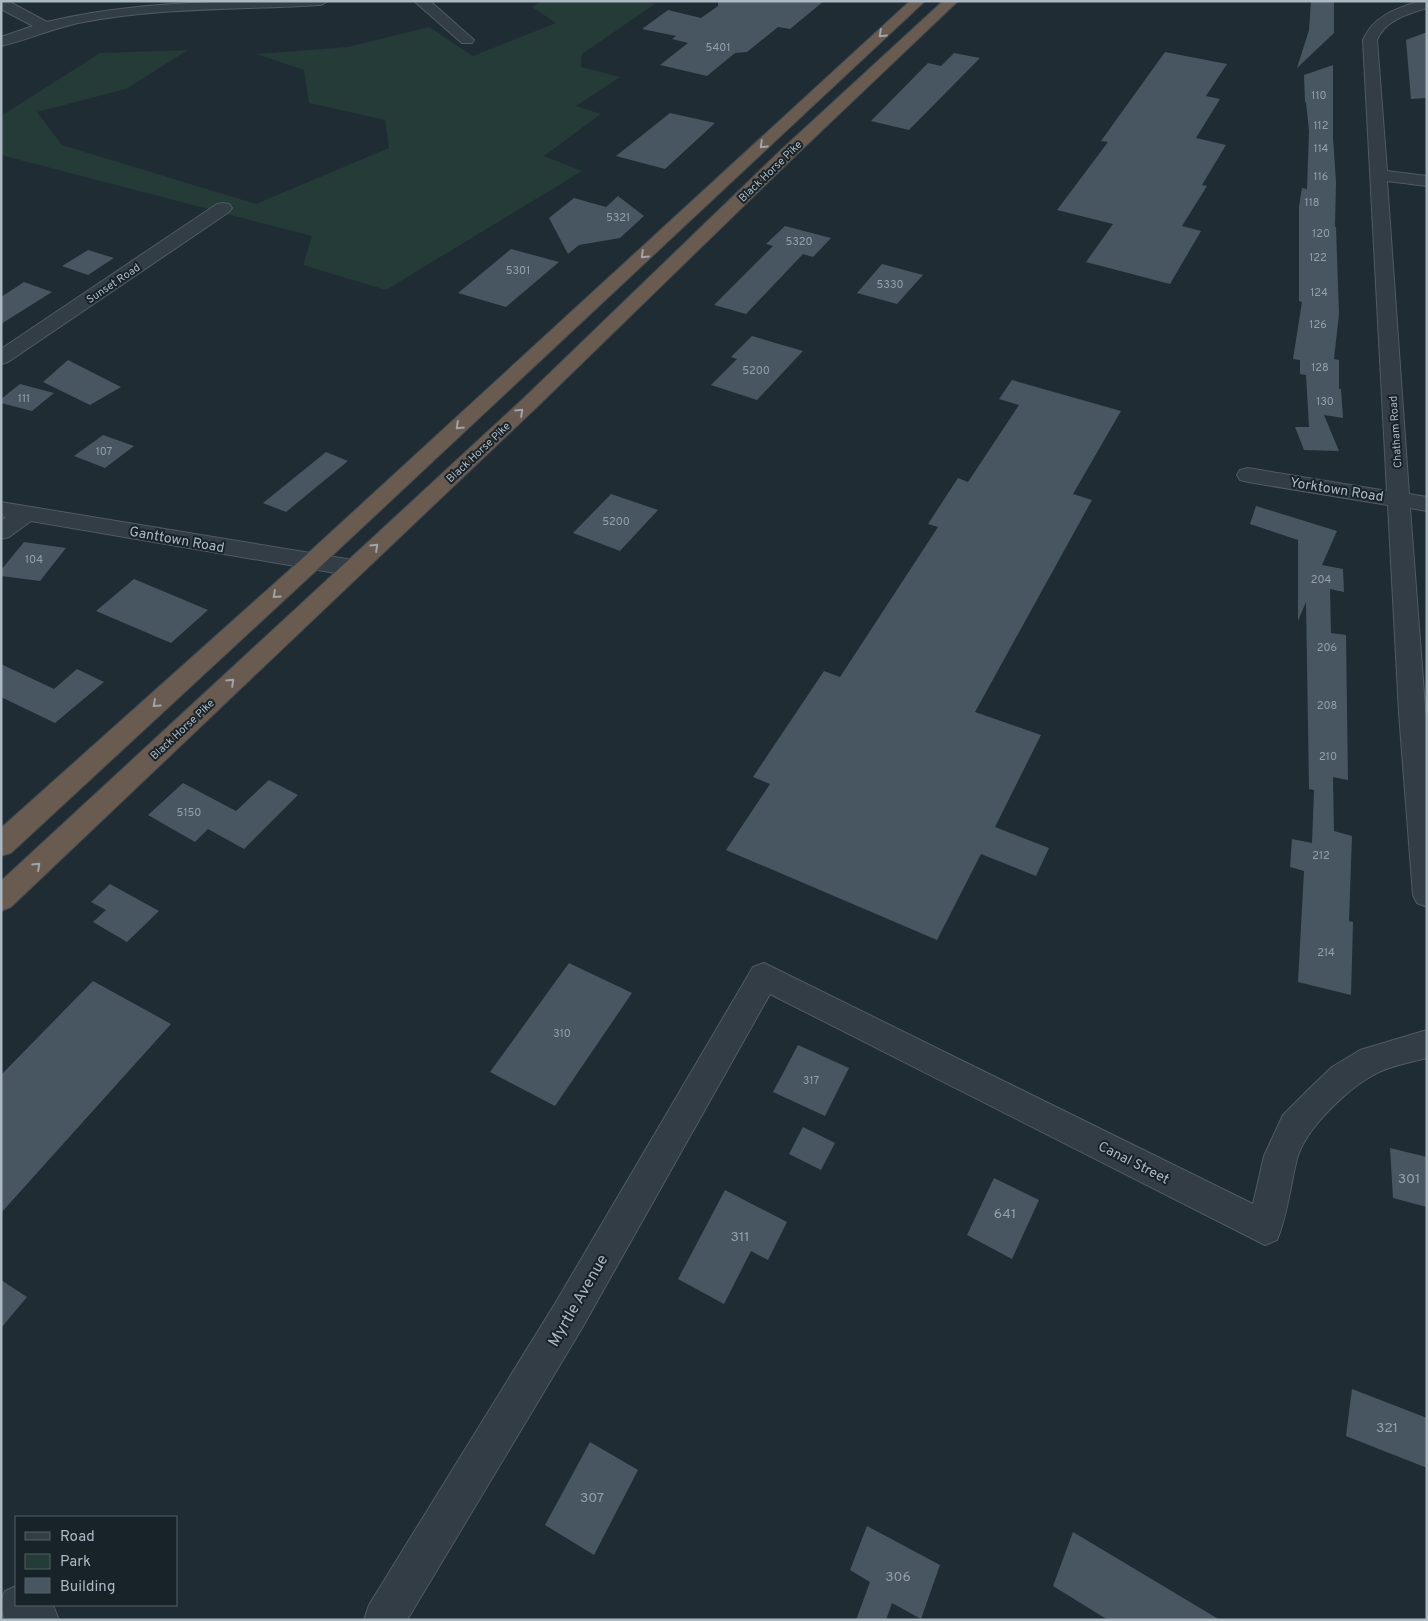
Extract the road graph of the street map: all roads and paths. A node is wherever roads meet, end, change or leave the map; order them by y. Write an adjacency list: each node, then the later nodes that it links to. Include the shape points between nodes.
1 (321, 1): 7 (street)
2 (421, 1): 10 (street)
3 (918, 1): 12 (highway, Black Horse Pike, one-way to 12)
4 (950, 1): 13 (highway, Black Horse Pike)
5 (1390, 1): 8 (street)
6 (1, 3): 9 (street)
7 (169, 4): 9 (street, via 83,14)
8 (1424, 5): 14 (street, Chatham Road, via 1380,24 1371,34)
9 (42, 25): 11 (street)
10 (467, 40)
11 (1, 42)
12 (859, 56): 13 (highway, via 863,64 794,133); 24 (highway, Black Horse Pike, one-way to 24)
13 (802, 141): 25 (highway, Black Horse Pike, one-way to 13)
14 (1378, 175): 15 (street); 19 (street, Chatham Road)
15 (1427, 181)
16 (223, 208): 17 (street, Sunset Road)
17 (1, 358)
18 (1248, 475): 19 (street, Yorktown Road)
19 (1400, 500): 20 (street, Yorktown Road); 26 (street, Chatham Road)
20 (1427, 504)
21 (1, 509): 22 (street, Ganttown Road)
22 (27, 512): 23 (street); 24 (street, Ganttown Road)
23 (1, 532)
24 (312, 562): 25 (street, Ganttown Road); 27 (highway, Black Horse Pike, one-way to 27)
25 (353, 568): 29 (highway, Black Horse Pike, one-way to 25)
26 (1419, 714): 28 (street, Chatham Road)
27 (1, 845)
28 (1427, 895)
29 (1, 899)
30 (764, 976): 31 (street, Canal Street, via 1265,1228 1281,1156 1295,1126 1343,1078 1371,1060); 36 (street, Myrtle Avenue, via 569,1314)
31 (1427, 1044)
32 (1, 1592): 33 (street)
33 (15, 1602)
34 (21, 1606): 35 (street)
35 (39, 1620)
36 (384, 1620)

